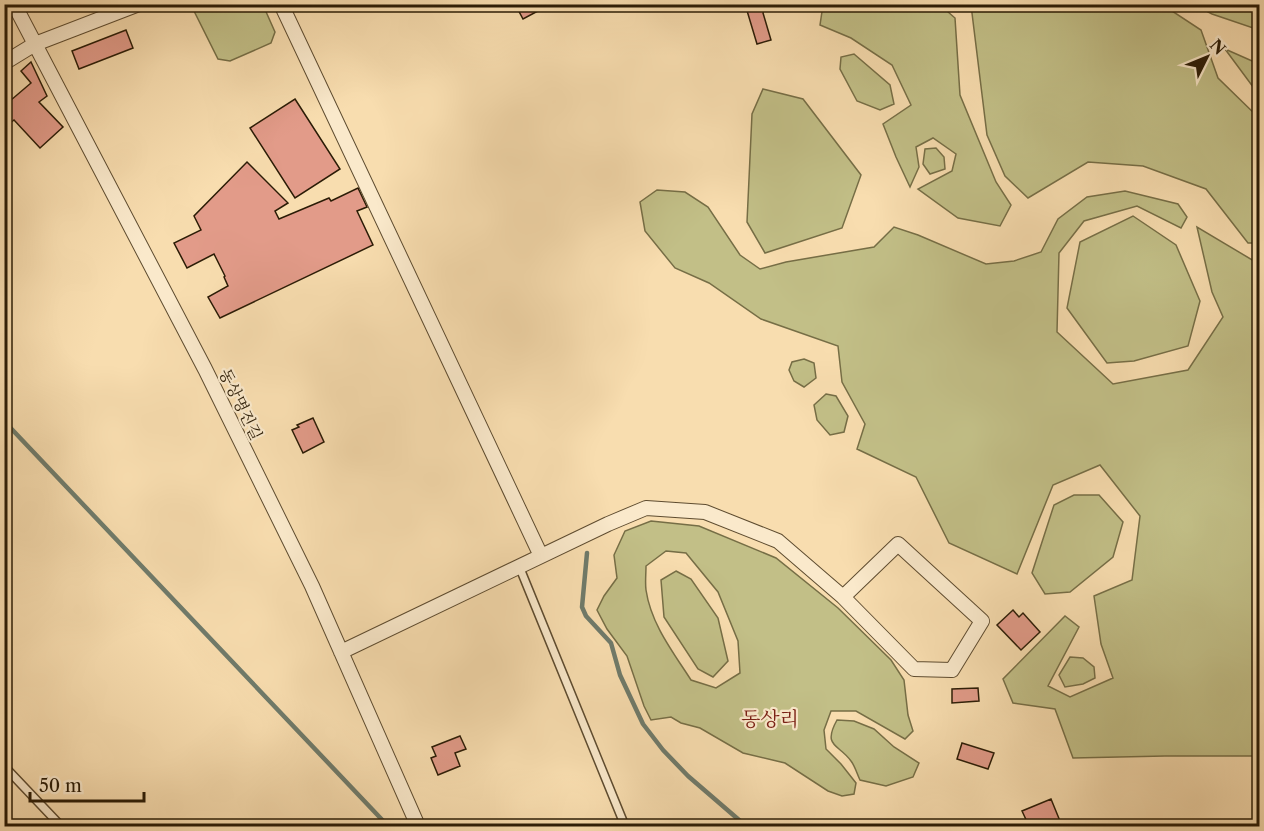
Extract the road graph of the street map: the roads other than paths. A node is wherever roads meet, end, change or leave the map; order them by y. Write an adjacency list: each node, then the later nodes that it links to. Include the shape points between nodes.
1 (14, 4): 4 (street, 동상명진길)
2 (139, 4): 4 (street)
3 (281, 4): 6 (street)
4 (35, 44): 5 (street); 9 (street, 동상명진길, via 205,369)
5 (4, 63)
6 (541, 556): 7 (street); 8 (street, via 646,508 705,512 778,542)
7 (519, 566): 9 (street); 13 (lane)
8 (843, 597): 8 (street, via 898,544 982,621 952,670 914,669)
9 (341, 652): 12 (street, 동상명진길)
10 (4, 766): 11 (lane)
11 (61, 826)
12 (418, 826)
13 (625, 826)

